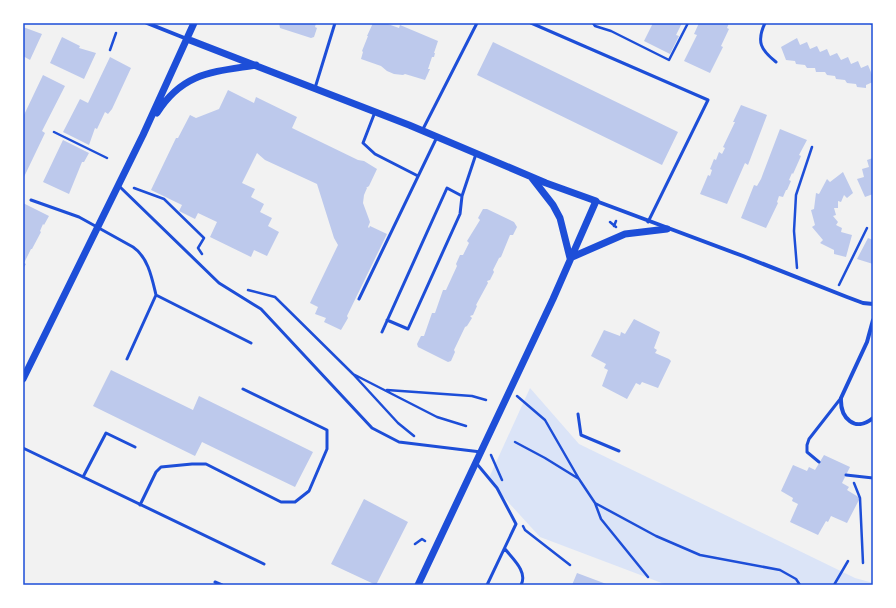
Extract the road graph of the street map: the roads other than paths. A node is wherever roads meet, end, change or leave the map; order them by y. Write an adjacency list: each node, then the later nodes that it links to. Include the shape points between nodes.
1 (147, 23): 7 (street)
2 (194, 23): 7 (street)
3 (335, 23): 10 (lane)
4 (477, 23): 12 (lane)
5 (531, 23): 22 (lane, via 708,100)
6 (765, 23): 8 (lane, via 760,43 766,54)
7 (187, 39): 9 (street); 13 (street)
8 (776, 62)
9 (256, 65): 10 (street); 13 (street, via 206,73 185,82 161,106)
10 (315, 88): 11 (street)
11 (375, 112): 12 (street); 16 (lane, via 363,143 375,154)
12 (422, 131): 14 (street)
13 (143, 135): 18 (street)
14 (437, 137): 15 (street); 16 (lane)
15 (476, 153): 17 (street); 19 (lane)
16 (418, 176): 27 (lane)
17 (531, 176): 21 (street); 25 (street, via 560,218)
18 (118, 184): 23 (street); 42 (lane, via 219,283 261,310 372,428 399,442)
19 (462, 196): 29 (lane, via 447,188); 29 (lane, via 460,214 408,329)
20 (31, 200): 23 (lane, via 79,217)
21 (596, 201): 22 (street); 25 (street)
22 (648, 222): 24 (street)
23 (97, 228): 26 (lane, via 138,250 149,269); 34 (street)
24 (667, 229): 25 (street, via 625,234); 28 (street, via 863,303)
25 (570, 258): 42 (street)
26 (156, 295): 32 (lane); 33 (lane)
27 (359, 299)
28 (873, 304)
29 (388, 320): 31 (lane)
30 (873, 320): 36 (street, via 867,342)
31 (382, 332)
32 (251, 343)
33 (127, 358)
34 (23, 379)
35 (243, 389): 48 (lane, via 327,430 327,449 309,491 295,502 281,502 206,464 177,464 156,472)
36 (841, 398): 38 (street, via 842,413 850,421 864,423); 43 (lane, via 808,442 807,452)
37 (578, 414): 41 (lane, via 581,435)
38 (873, 418)
39 (135, 447): 46 (lane, via 106,433)
40 (23, 448): 46 (lane)
41 (619, 451)
42 (481, 452): 44 (street)
43 (819, 462)
44 (476, 463): 49 (lane, via 497,488 516,524); 53 (street)
45 (846, 475): 47 (lane)
46 (83, 477): 48 (lane)
47 (873, 478)
48 (140, 504): 50 (lane)
49 (505, 549): 54 (lane); 55 (lane, via 522,572)
50 (264, 564)
51 (215, 582): 52 (lane)
52 (222, 585)
53 (418, 585)
54 (487, 585)
55 (521, 585)

